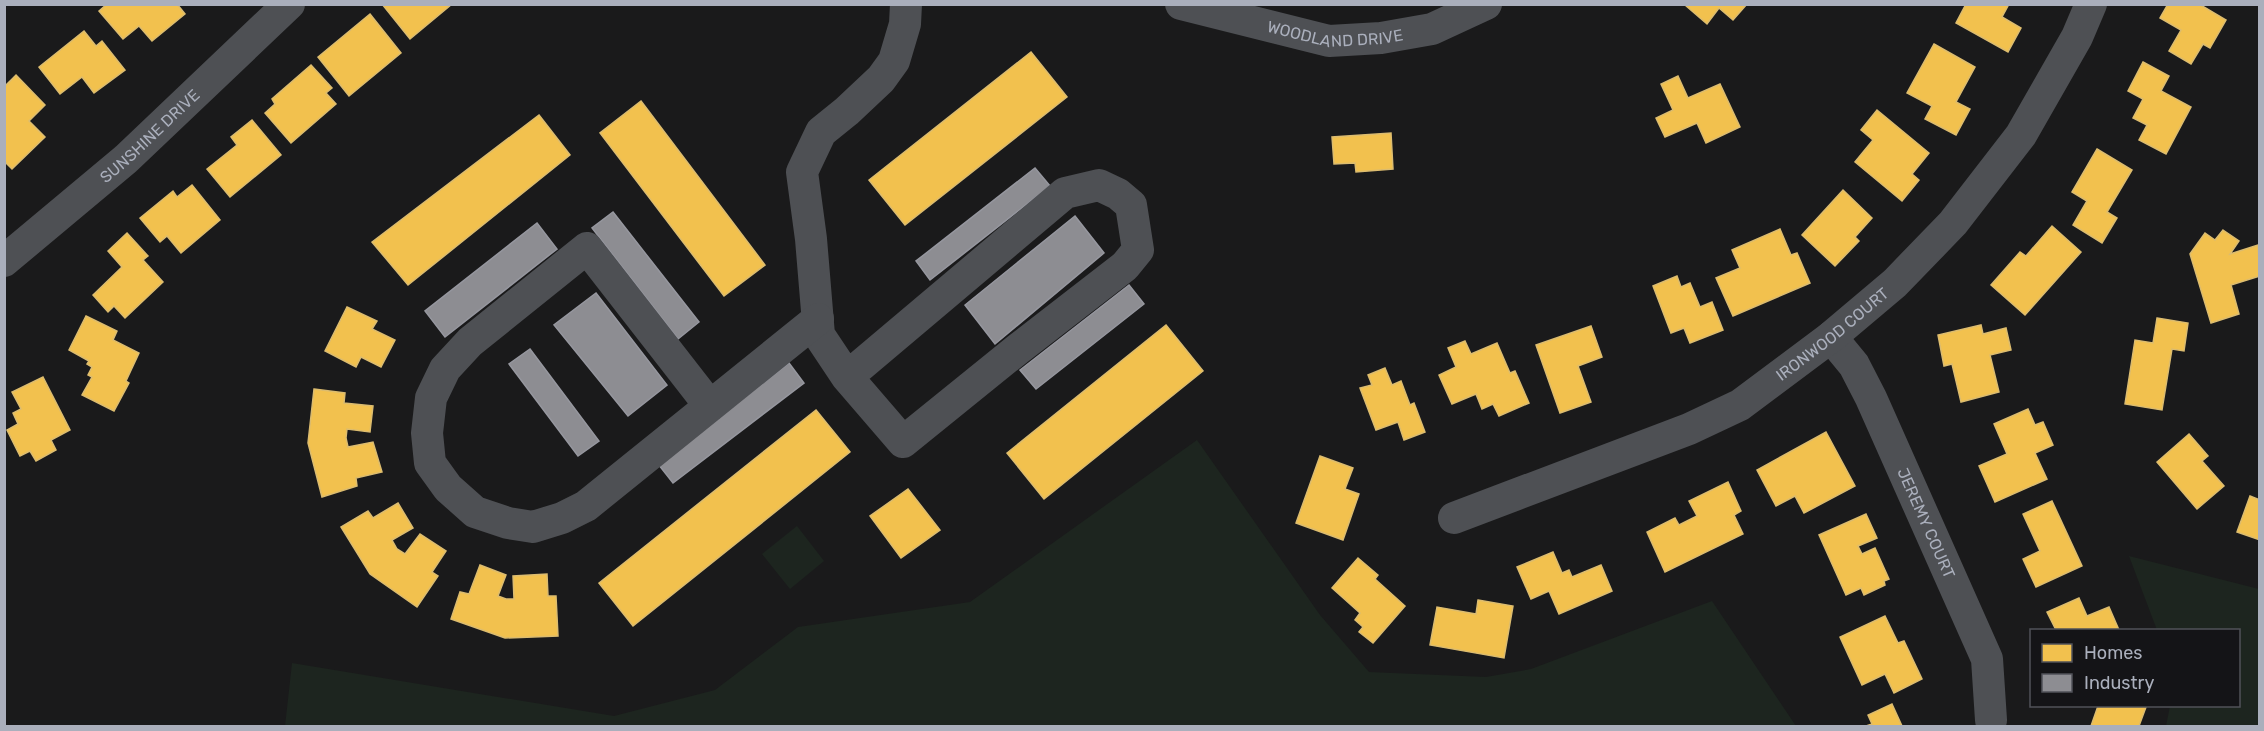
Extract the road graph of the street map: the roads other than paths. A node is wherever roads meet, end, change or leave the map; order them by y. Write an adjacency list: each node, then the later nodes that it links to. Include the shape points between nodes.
1 (289, 4): 6 (street, SUNSHINE DRIVE, via 126,159)
2 (906, 4): 7 (street, via 905,24 894,61 881,79 821,132 802,172)
3 (1181, 4): 4 (street, WOODLAND DRIVE, via 1329,41 1381,38 1432,29)
4 (1486, 4)
5 (2091, 4): 8 (street, IRONWOOD COURT, via 2077,37 2021,135 1953,223 1895,283)
6 (4, 261)
7 (818, 319): 9 (street, via 819,335); 10 (street)
8 (1831, 337): 11 (street, IRONWOOD COURT, via 1740,405 1689,429); 12 (street, JEREMY COURT, via 1854,365 1871,398 1987,659)
9 (847, 377): 9 (street, via 903,442 1125,266 1138,250 1131,205 1100,185 1065,193)
10 (710, 406): 10 (street, via 586,506 533,527 475,512 448,488 430,463 427,433 431,398 445,369 470,342 587,248)
11 (1454, 518)
12 (1991, 720)

